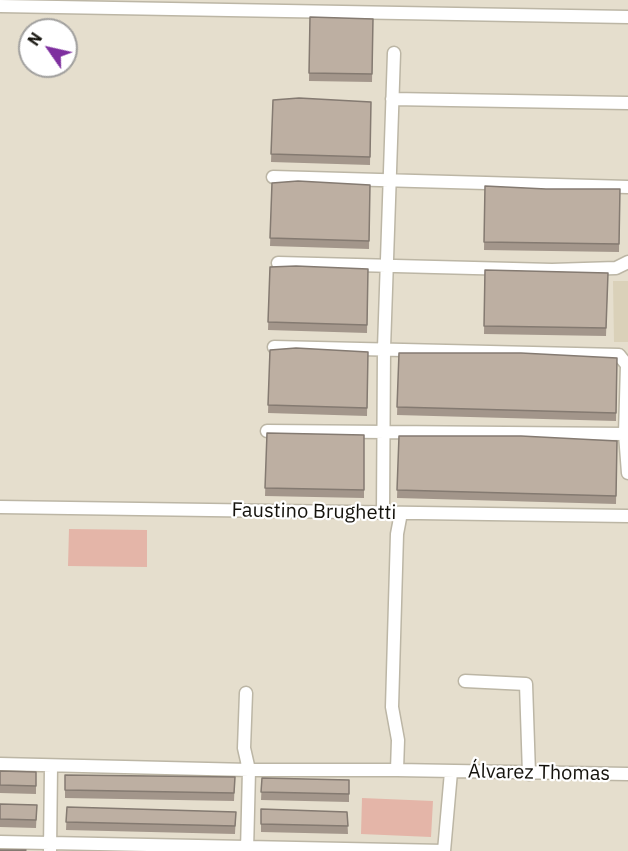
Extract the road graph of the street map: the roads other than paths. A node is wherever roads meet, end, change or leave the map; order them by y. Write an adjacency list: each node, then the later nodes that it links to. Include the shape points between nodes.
1 (398, 0): 4 (street)
2 (4, 4): 3 (street)
3 (202, 5): 4 (street)
4 (398, 14): 5 (street)
5 (628, 17)
6 (394, 53): 7 (street)
7 (392, 99): 8 (street); 10 (street)
8 (628, 103)
9 (273, 177): 10 (street)
10 (390, 180): 11 (street); 14 (street)
11 (628, 187)
12 (628, 262): 14 (street, via 616,268 552,270)
13 (278, 263): 14 (street)
14 (387, 266): 16 (street)
15 (274, 347): 16 (street)
16 (384, 348): 18 (street); 19 (street, via 619,355 627,365)
17 (267, 431): 18 (street)
18 (384, 432): 19 (street); 22 (street)
19 (625, 434): 20 (street)
20 (628, 473)
21 (0, 507): 22 (street, Faustino Brughetti)
22 (383, 513): 23 (street, Faustino Brughetti)
23 (401, 513): 24 (street, Faustino Brughetti); 30 (street, via 397,534 392,707 398,740)
24 (628, 516)
25 (465, 681): 32 (street, via 526,684)
26 (246, 693): 29 (street, via 244,748)
27 (0, 764): 28 (street, Álvarez Thomas)
28 (51, 766): 29 (street, Álvarez Thomas); 35 (street)
29 (249, 770): 30 (street, Álvarez Thomas); 36 (street)
30 (397, 770): 31 (street, Álvarez Thomas)
31 (451, 771): 32 (street, Álvarez Thomas); 37 (street)
32 (529, 774): 33 (street, Álvarez Thomas)
33 (628, 774)
34 (0, 842): 35 (street)
35 (50, 847): 36 (street)
36 (247, 849): 37 (street)
37 (444, 851)

